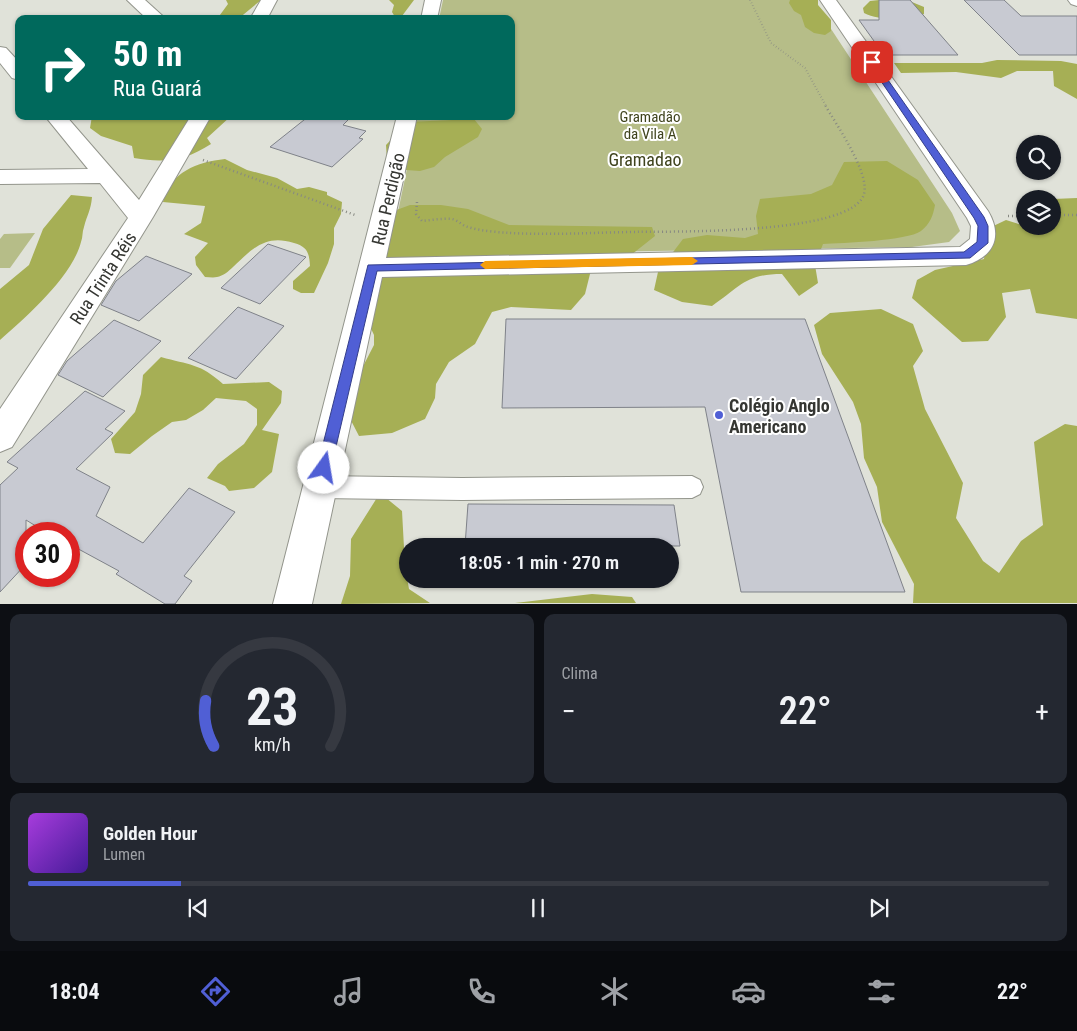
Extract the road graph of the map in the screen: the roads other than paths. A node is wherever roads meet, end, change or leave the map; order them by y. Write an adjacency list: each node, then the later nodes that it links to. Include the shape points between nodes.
1 (135, 0): 5 (street)
2 (270, 0): 6 (street)
3 (434, 0): 7 (street)
4 (828, 0): 16 (street, via 979,217 983,226 982,243 966,256)
5 (153, 15)
6 (261, 15)
7 (430, 15)
8 (0, 52): 9 (street)
9 (15, 69)
10 (58, 120): 13 (street)
11 (199, 120): 15 (street, Rua Trinta Réis)
12 (406, 120): 16 (street, Rua Perdigão)
13 (106, 176): 14 (street); 15 (street)
14 (0, 178)
15 (142, 218): 17 (street, Rua Trinta Réis)
16 (372, 268): 18 (street, Rua Perdigão)
17 (0, 437)
18 (320, 487): 19 (lane); 20 (street, Rua Perdigão)
19 (692, 487)
20 (292, 604)

